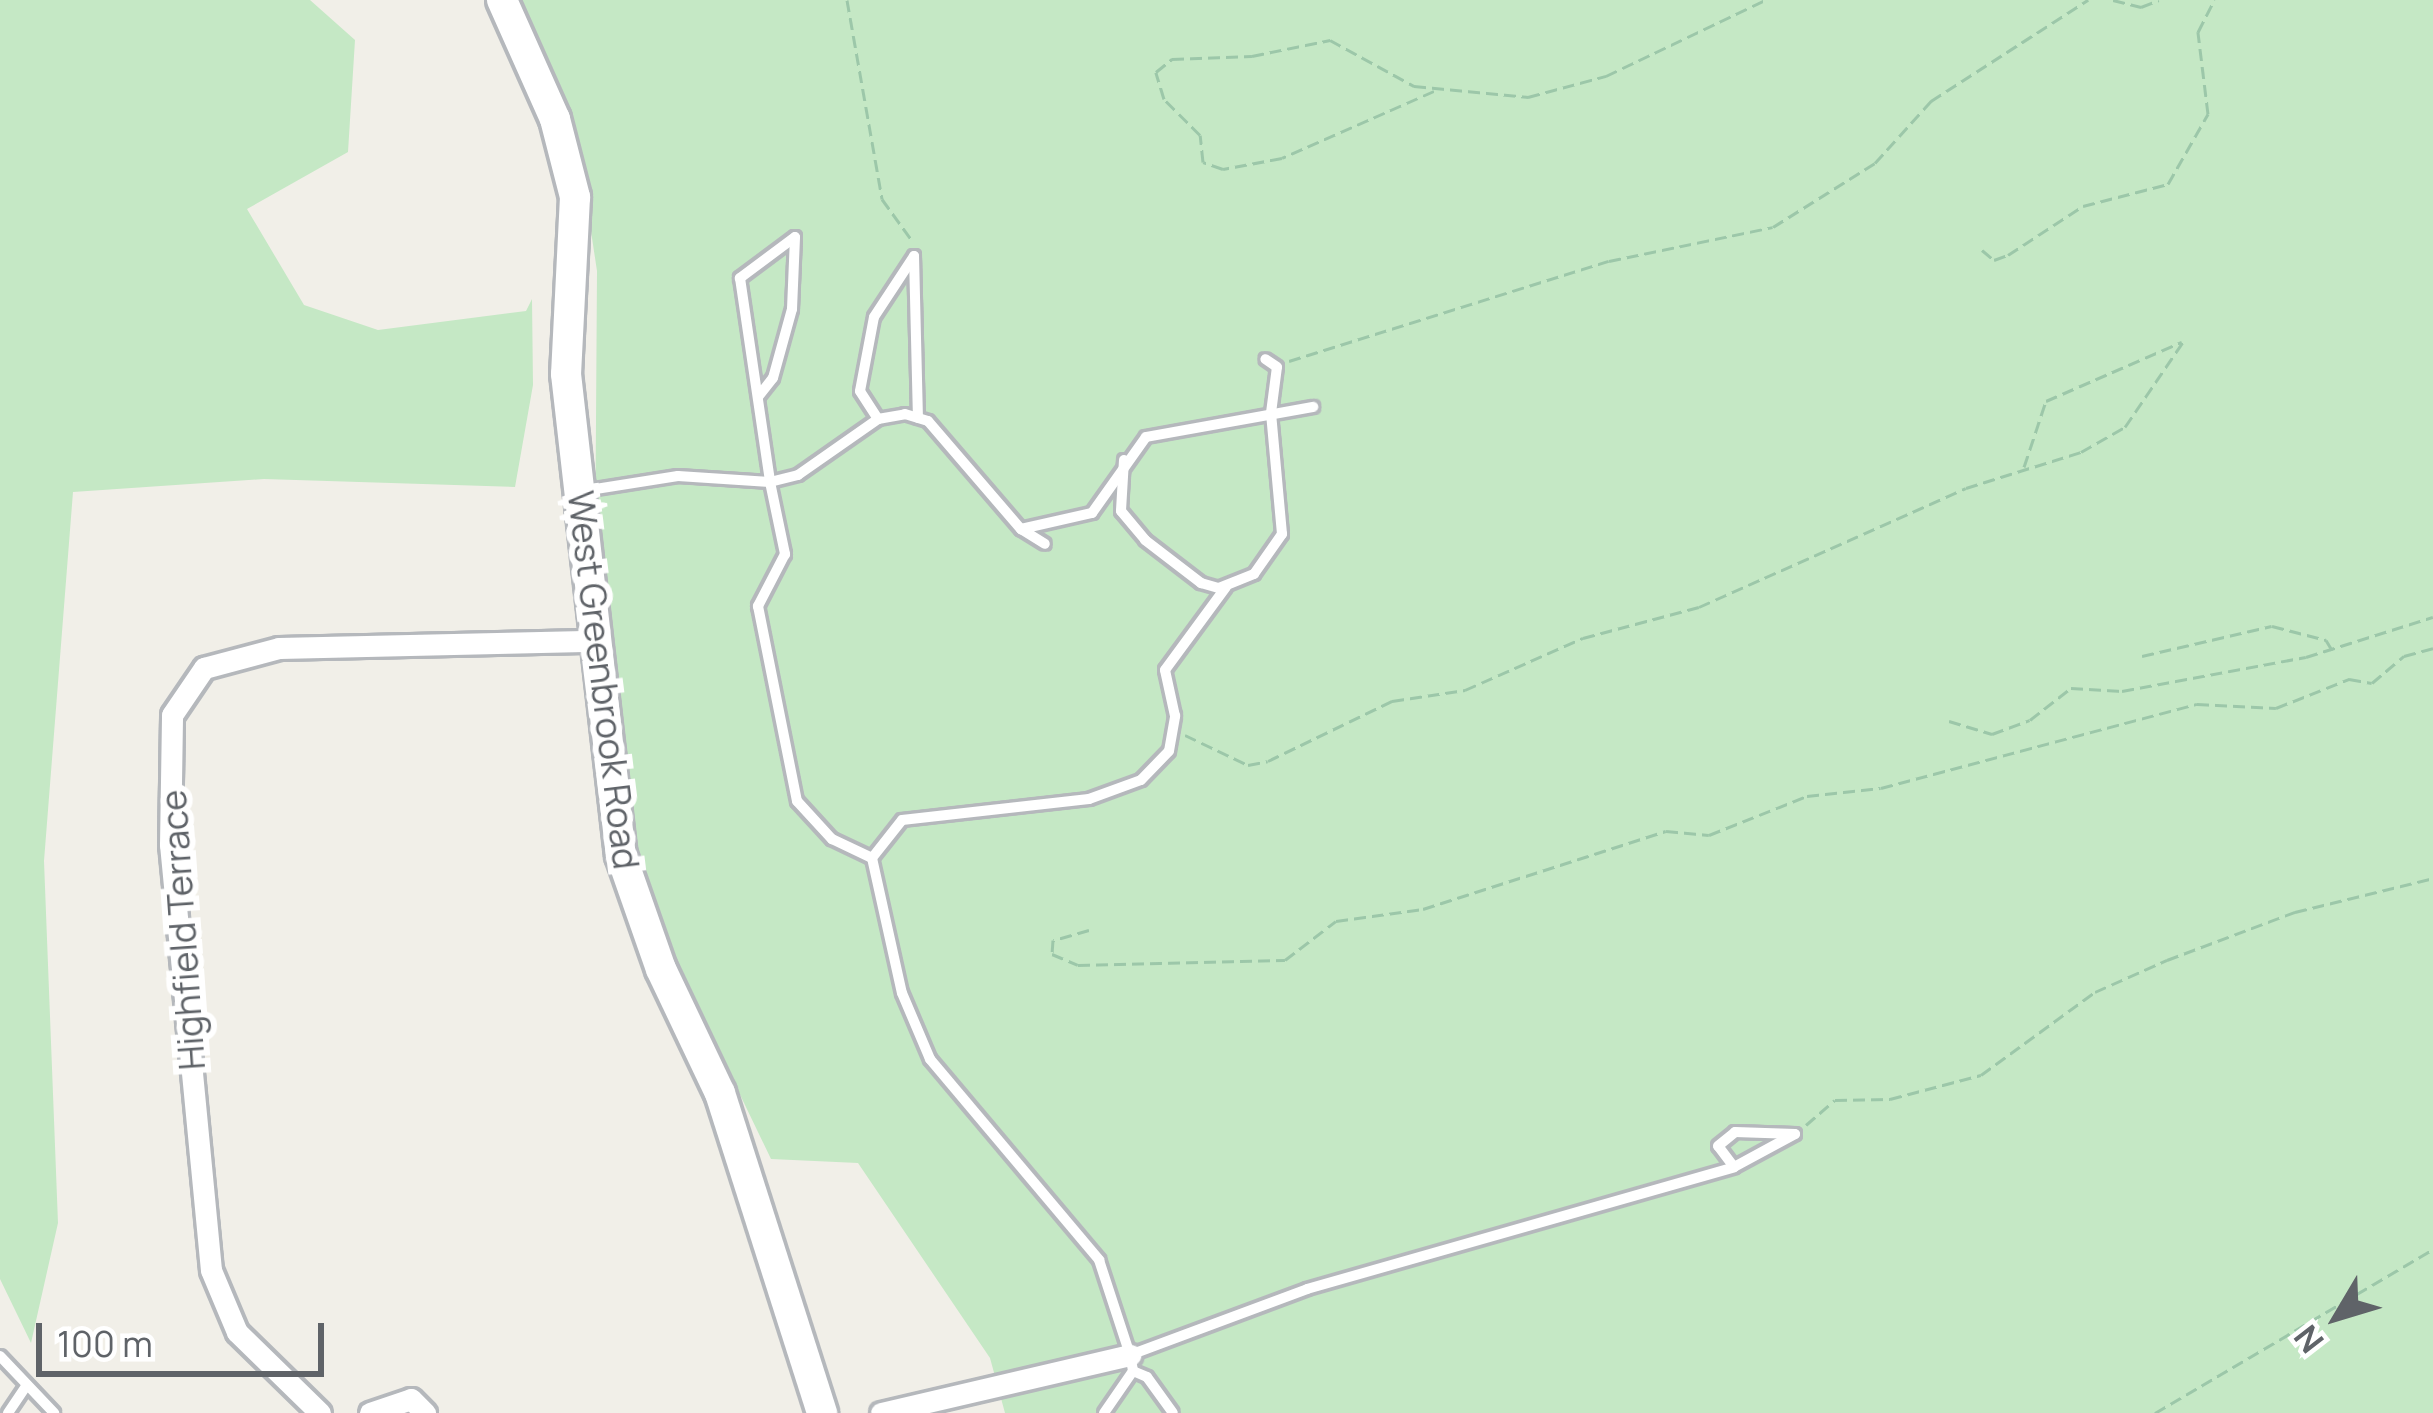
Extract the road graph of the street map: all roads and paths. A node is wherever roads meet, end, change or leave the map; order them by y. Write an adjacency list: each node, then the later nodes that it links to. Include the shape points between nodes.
1 (502, 0): 20 (street, West Greenbrook Road, via 541,81 575,197 565,356)
2 (847, 0): 9 (path, via 882,199)
3 (1765, 0): 8 (path, via 1578,86 1528,97)
4 (2088, 0): 11 (path, via 1931,101 1875,163 1749,238 1652,249)
5 (2113, 0): 6 (path, via 2141,7)
6 (2159, 0)
7 (2214, 0): 10 (path, via 2198,32 2208,114 2168,184 2083,206 1994,260)
8 (1434, 92): 8 (path, via 1282,158 1223,169 1203,162 1200,135 1164,99 1156,72 1172,59 1252,56 1330,40)
9 (916, 245)
10 (1982, 250)
11 (1271, 363): 14 (lane)
12 (758, 397): 12 (lane, via 773,378 792,309 795,237 740,278); 19 (lane)
13 (1313, 406): 14 (lane)
14 (1271, 413): 17 (lane, via 1171,428 1134,445); 23 (lane, via 1282,535 1254,574)
15 (918, 418): 16 (lane); 16 (lane, via 914,256 874,317 860,391); 21 (lane, via 953,445)
16 (878, 419): 19 (lane, via 798,475)
17 (1124, 460): 21 (lane, via 1092,513); 23 (lane, via 1118,492 1129,525 1201,583)
18 (2024, 470): 18 (path, via 2125,427 2183,342 2046,400); 30 (path, via 1966,488 1816,561 1733,585 1699,607 1583,638 1466,690 1392,701 1268,761 1248,765)
19 (770, 482): 20 (lane, via 678,476); 31 (lane, via 784,554 758,606 797,801 832,839)
20 (580, 491): 25 (street, West Greenbrook Road)
21 (1021, 529): 22 (lane)
22 (1046, 544)
23 (1226, 587): 30 (lane, via 1165,670)
24 (2433, 617): 27 (path)
25 (595, 640): 42 (street, Highfield Terrace, via 280,648 204,668 172,715 170,845 211,1270 237,1332); 45 (street, West Greenbrook Road, via 627,880 720,1094)
26 (2433, 648): 33 (path, via 2404,656 2372,683 2349,679 2276,708 2197,704 1881,788 1807,796 1709,835 1666,831 1423,909 1336,921 1285,959 1078,965 1052,954 1053,940)
27 (2332, 650): 28 (path, via 2326,640 2272,626); 29 (path, via 2122,692 2071,688 2030,720 1992,734)
28 (2142, 656)
29 (1949, 721)
30 (1173, 729): 31 (lane, via 1169,752 1123,790 902,820)
31 (872, 858): 38 (lane, via 902,993 930,1059 1099,1260)
32 (2433, 878): 34 (path, via 2295,912 2168,960 2095,992 1992,1070 1889,1099 1834,1100)
33 (1089, 930)
34 (1796, 1134): 35 (lane); 35 (lane, via 1770,1127 1735,1132 1718,1146)
35 (1734, 1167): 38 (lane, via 1307,1289)
36 (2433, 1249): 49 (path)
37 (0, 1356): 39 (lane)
38 (1131, 1363): 46 (street); 47 (lane); 48 (lane)
39 (27, 1385): 40 (lane); 41 (lane)
40 (8, 1413)
41 (54, 1413)
42 (320, 1413)
43 (370, 1413): 44 (street, via 411,1399)
44 (425, 1413)
45 (817, 1413)
46 (881, 1413)
47 (1104, 1413)
48 (1173, 1413)
49 (2156, 1413)

